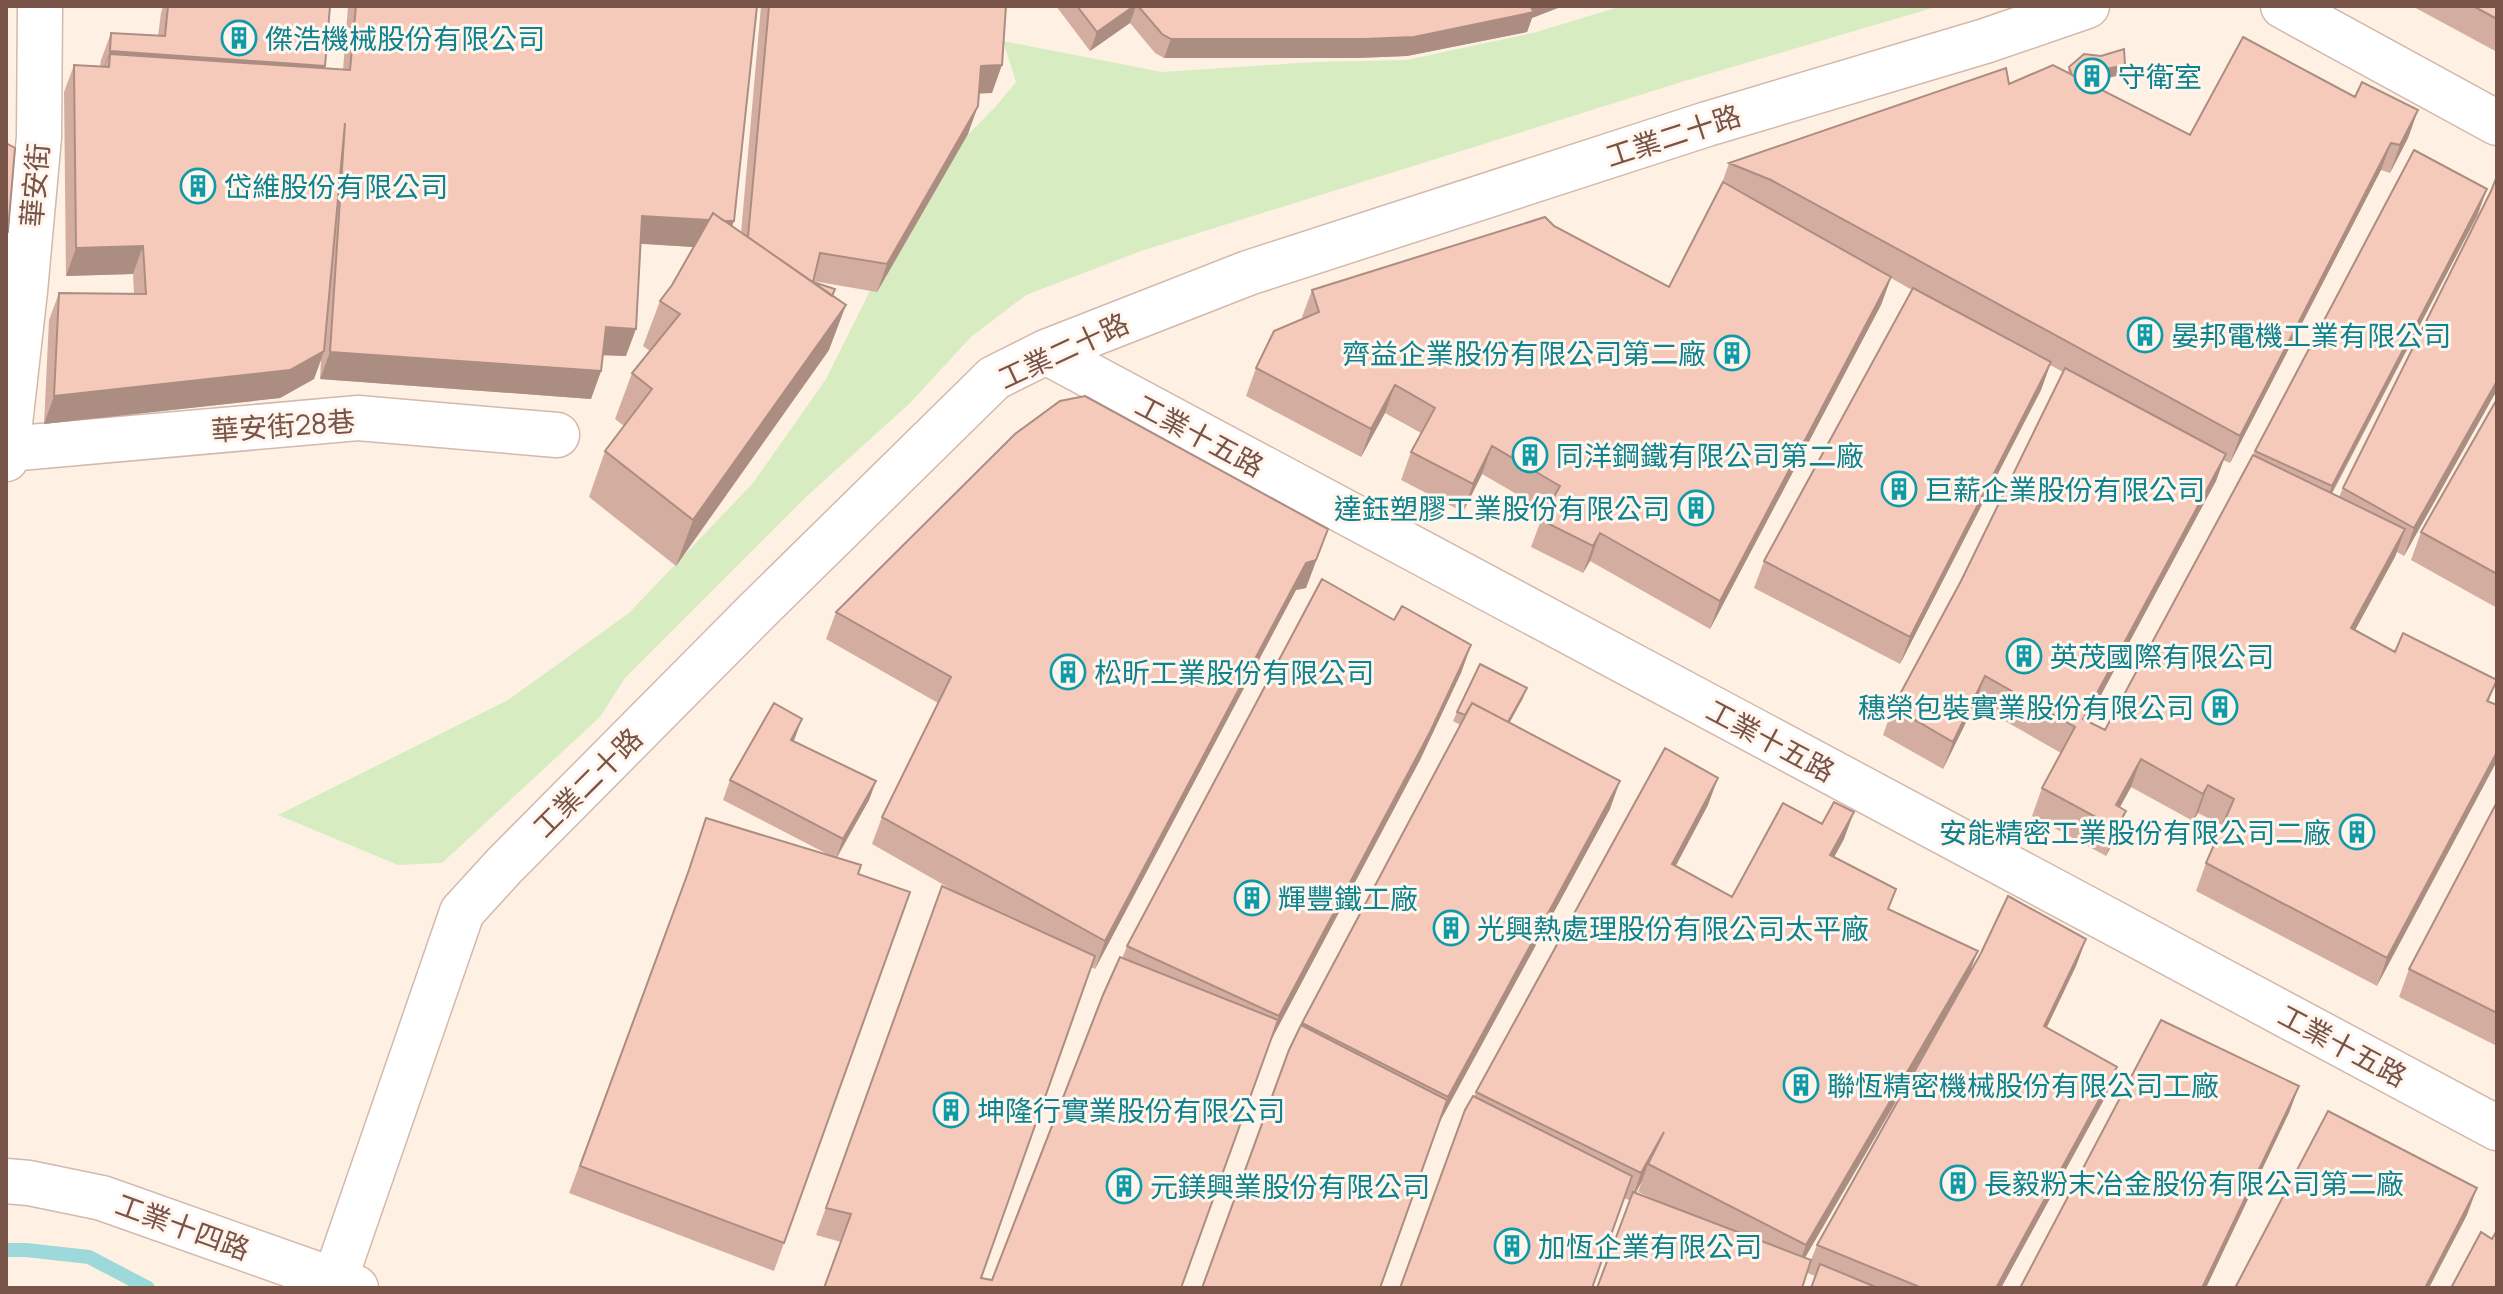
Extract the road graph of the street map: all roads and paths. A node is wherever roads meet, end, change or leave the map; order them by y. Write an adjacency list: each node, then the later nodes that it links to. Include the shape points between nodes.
1 (40, 6): 7 (street, 華安街, via 39,137)
2 (2087, 6): 5 (street, 工業二十路, via 1248,273)
3 (2283, 6): 4 (street)
4 (2497, 123)
5 (1046, 352): 8 (street, 工業十五路); 10 (street, 工業二十路, via 994,378 462,912)
6 (557, 435): 7 (street, 華安街28巷, via 358,418)
7 (7, 454)
8 (2497, 1128)
9 (6, 1181): 10 (street, 工業十四路, via 102,1198)
10 (341, 1285)

